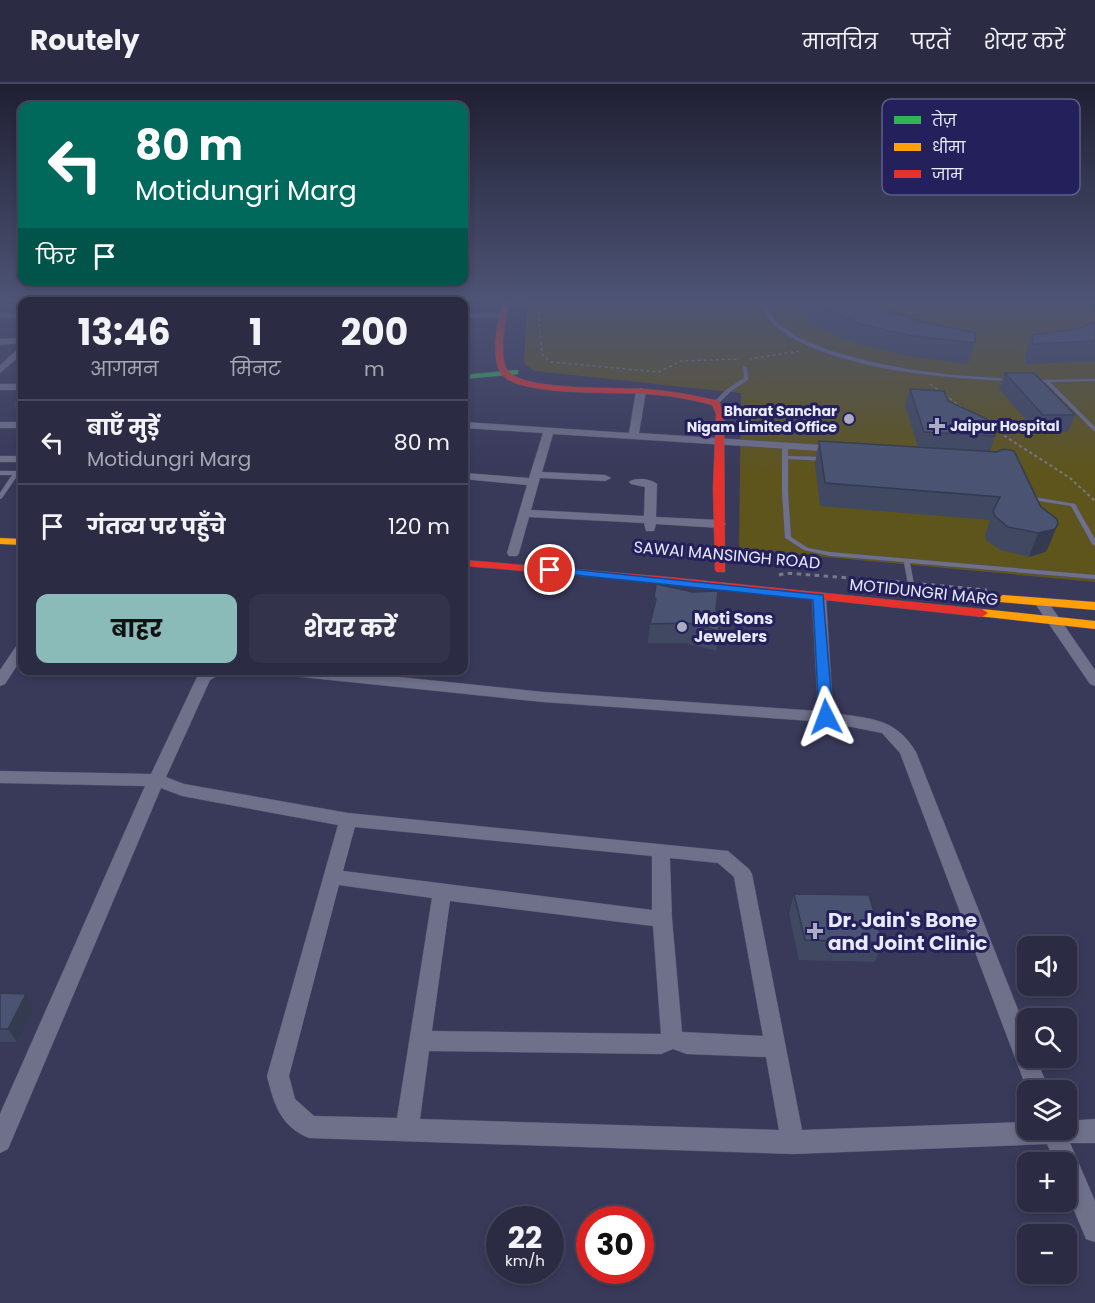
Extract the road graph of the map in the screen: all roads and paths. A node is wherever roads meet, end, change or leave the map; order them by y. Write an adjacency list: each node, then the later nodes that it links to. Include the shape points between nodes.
1 (14, 357): 7 (street)
2 (510, 357): 8 (street)
3 (545, 357): 4 (path, via 561,365 659,372 681,361)
4 (768, 357)
5 (847, 357): 10 (lane, via 927,375)
6 (745, 367): 18 (lane, via 746,379)
7 (0, 370)
8 (510, 373): 9 (street); 17 (street)
9 (468, 377)
10 (1015, 380)
11 (1095, 380): 13 (lane)
12 (1025, 381): 13 (lane)
13 (1046, 381): 25 (lane)
14 (926, 382): 19 (path)
15 (0, 387): 16 (street)
16 (18, 387)
17 (641, 391): 18 (street, via 692,396); 26 (street)
18 (716, 404): 27 (street, via 720,414)
19 (969, 413)
20 (987, 424): 40 (path, via 1070,478)
21 (0, 425): 22 (street)
22 (18, 425)
23 (468, 425): 24 (street)
24 (549, 430): 26 (street); 35 (street)
25 (1095, 430)
26 (634, 435): 27 (street)
27 (718, 441): 29 (street); 42 (street)
28 (854, 450): 29 (street)
29 (785, 451): 32 (lane); 49 (lane, via 788,538 806,549 830,554)
30 (0, 459): 31 (street)
31 (18, 459)
32 (831, 460)
33 (0, 473): 38 (lane, via 16,473)
34 (468, 476): 35 (street)
35 (535, 478): 36 (street); 41 (street)
36 (605, 478)
37 (635, 483): 43 (street, via 651,484)
38 (0, 497)
39 (1023, 498): 46 (lane, via 1073,505)
40 (1095, 501)
41 (525, 513): 43 (street); 48 (street)
42 (720, 524): 43 (street); 52 (street, SAWAI MANSINGH ROAD, via 726,571)
43 (650, 525)
44 (0, 541): 45 (street)
45 (18, 542)
46 (1095, 544)
47 (468, 549): 48 (street, SAWAI MANSINGH ROAD)
48 (513, 553): 51 (street, SAWAI MANSINGH ROAD)
49 (907, 561): 54 (lane); 55 (lane)
50 (468, 563): 57 (street, MOTIDUNGRI MARG)
51 (682, 567)
52 (704, 569)
53 (774, 576): 55 (path, via 786,573)
54 (1095, 578)
55 (912, 588): 56 (path)
56 (987, 593): 58 (street)
57 (819, 597): 60 (street, MOTIDUNGRI MARG); 67 (street)
58 (1041, 602): 59 (street); 60 (street)
59 (1095, 606)
60 (1053, 622): 61 (street, MOTIDUNGRI MARG); 66 (street)
61 (1095, 625)
62 (18, 654): 65 (street)
63 (209, 675): 69 (street, via 204,677)
64 (330, 675): 67 (street, via 543,697)
65 (0, 681)
66 (1095, 681)
67 (826, 717): 78 (street, via 888,729 908,752)
68 (0, 777): 69 (street)
69 (156, 780): 70 (street, via 182,790); 84 (street)
70 (348, 820): 71 (street); 72 (street)
71 (661, 850): 74 (street); 77 (street, via 722,856 743,874)
72 (333, 877): 73 (street); 79 (street, via 278,1076 286,1106 309,1128)
73 (442, 892): 74 (street); 76 (street)
74 (662, 919): 75 (street)
75 (672, 1039): 76 (street, via 661,1044); 77 (street, via 687,1044)
76 (420, 1041): 79 (street)
77 (775, 1047): 85 (street)
78 (1034, 1080)
79 (407, 1130): 85 (street)
80 (1077, 1131): 81 (street)
81 (1095, 1131)
82 (1017, 1133): 85 (street)
83 (1057, 1140): 86 (street)
84 (0, 1141)
85 (793, 1142)
86 (1095, 1230)

